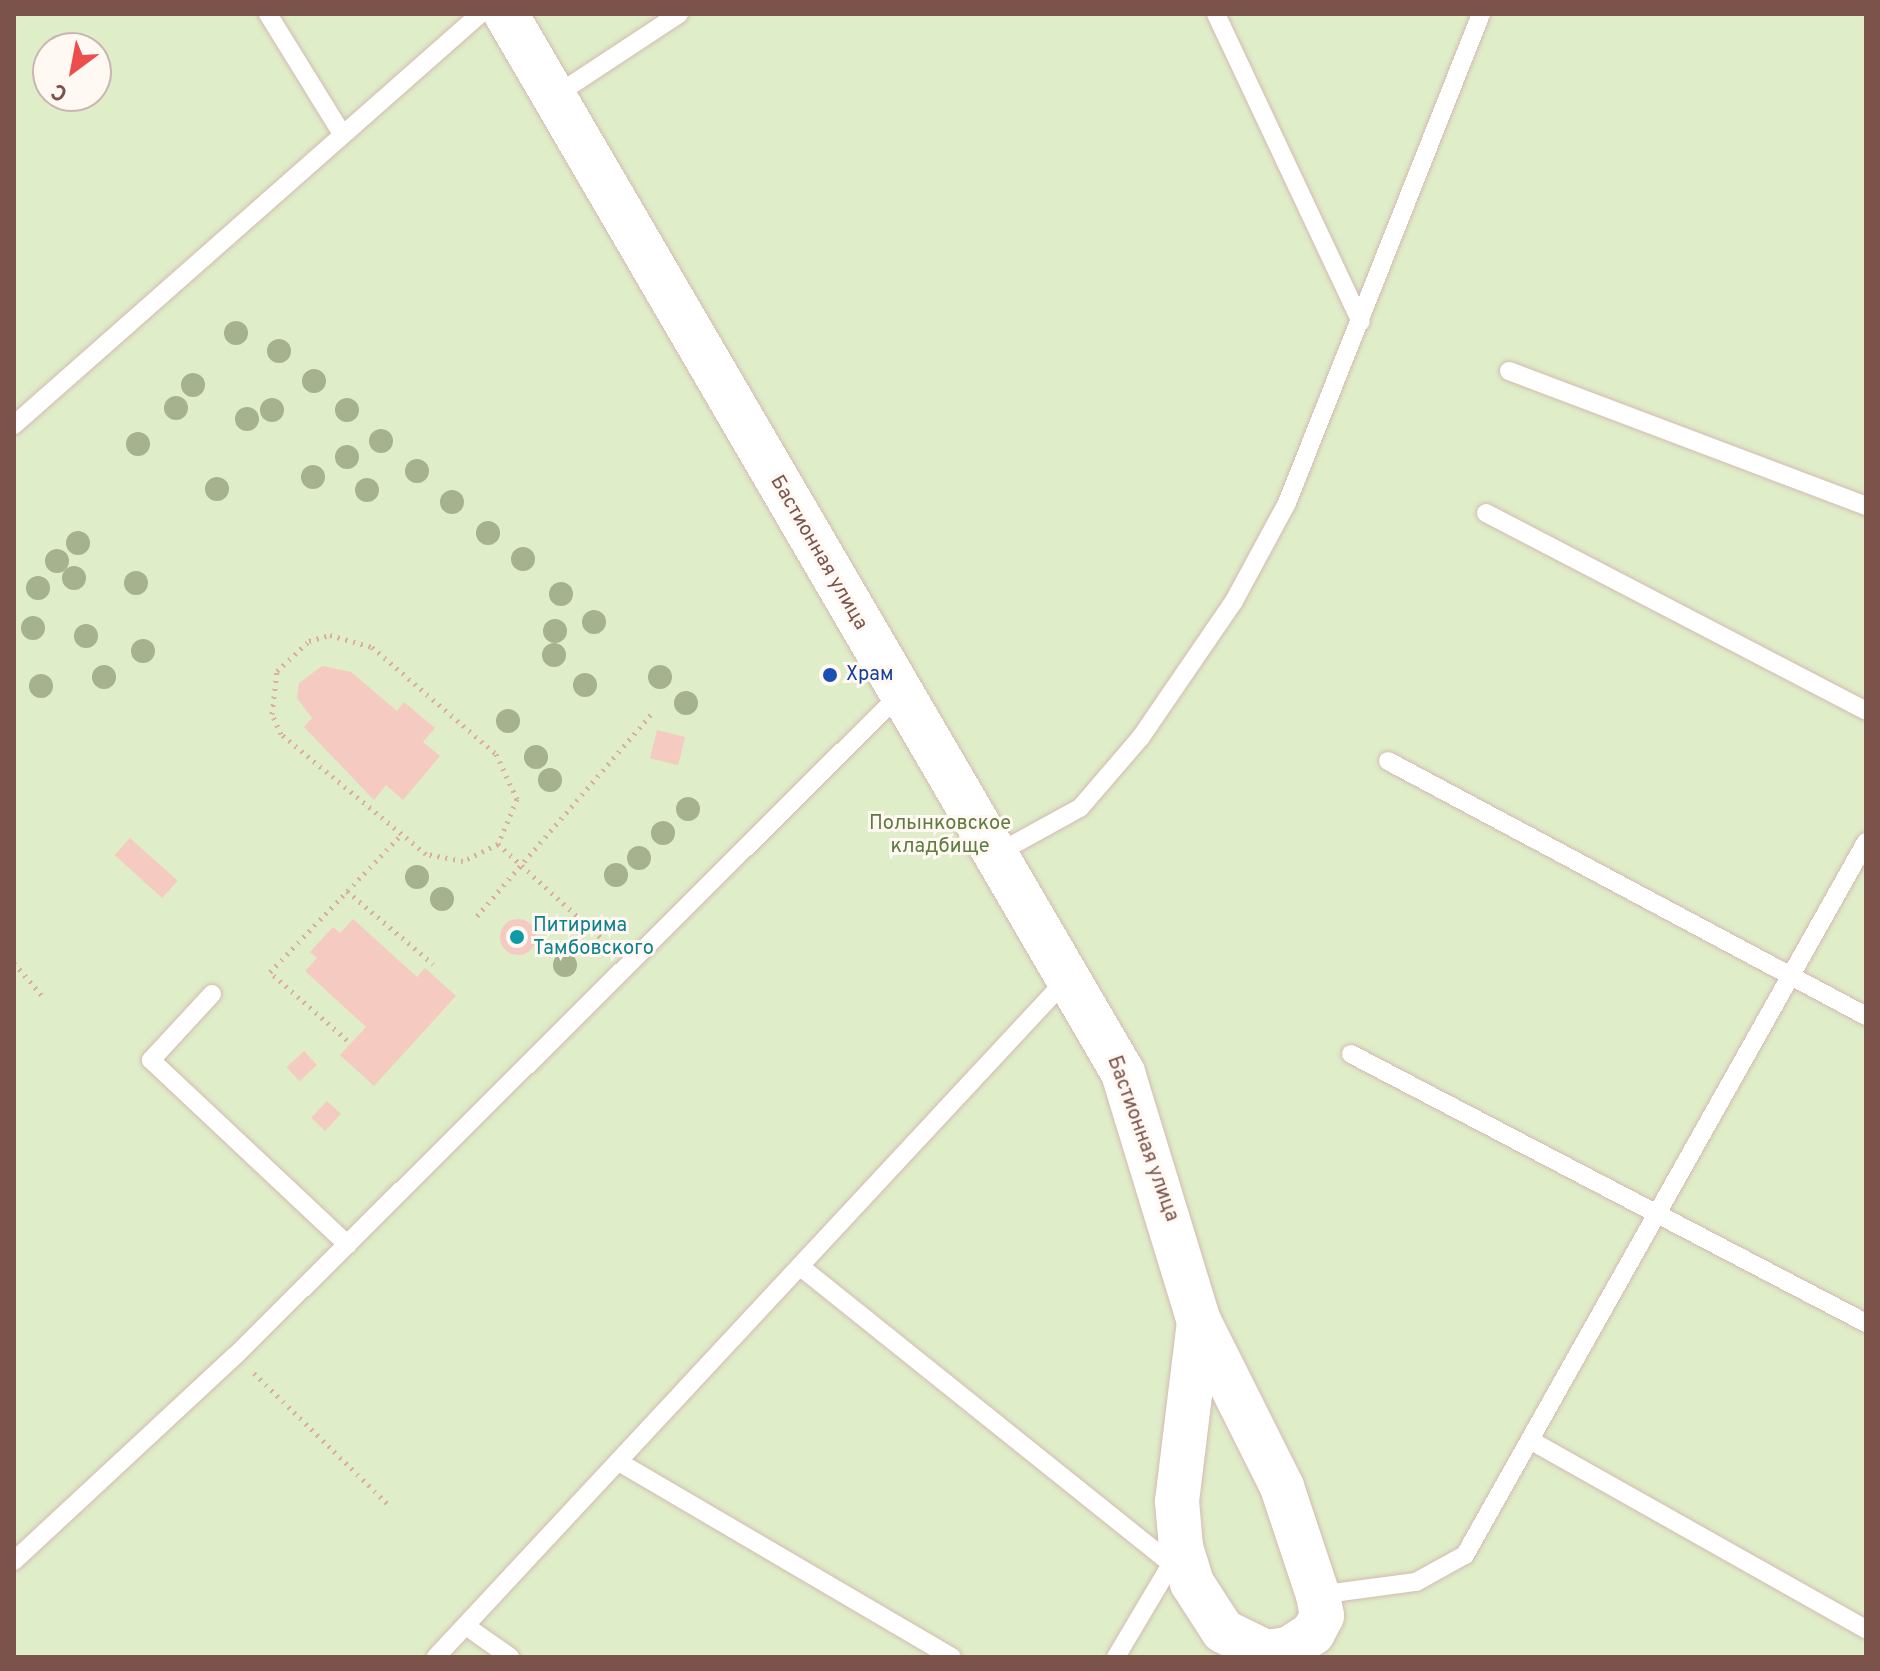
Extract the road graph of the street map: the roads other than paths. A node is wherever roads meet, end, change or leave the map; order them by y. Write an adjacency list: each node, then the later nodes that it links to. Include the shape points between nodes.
1 (268, 14): 8 (lane)
2 (480, 14): 8 (lane)
3 (506, 14): 7 (street, Бастионная улица)
4 (679, 14): 7 (lane)
5 (1216, 14): 9 (lane)
6 (1481, 14): 9 (lane)
7 (553, 97): 14 (street, Бастионная улица)
8 (342, 134): 11 (lane)
9 (1361, 322): 18 (lane, via 1287,503 1196,661 1080,808)
10 (1509, 371): 12 (lane)
11 (14, 425)
12 (1866, 506)
13 (1486, 513): 15 (lane)
14 (899, 695): 18 (street, Бастионная улица); 25 (lane)
15 (1866, 711)
16 (1388, 761): 20 (lane)
17 (1866, 842): 20 (lane)
18 (998, 853): 19 (street, Бастионная улица)
19 (1071, 974): 26 (lane); 27 (street, Бастионная улица, via 1123,1073)
20 (1789, 977): 22 (lane); 24 (lane)
21 (212, 994): 25 (lane, via 151,1060)
22 (1866, 1016)
23 (1351, 1054): 24 (lane)
24 (1658, 1211): 28 (lane); 29 (lane)
25 (348, 1245): 32 (lane)
26 (802, 1268): 30 (lane); 31 (lane)
27 (1199, 1321): 31 (street, Бастионная улица, via 1177,1501); 33 (street, Бастионная улица, via 1282,1487)
28 (1866, 1323)
29 (1530, 1440): 33 (lane, via 1465,1555 1416,1582); 35 (lane)
30 (619, 1462): 34 (lane); 38 (lane)
31 (1177, 1556): 33 (street, Бастионная улица, via 1212,1617 1242,1644 1266,1652 1288,1649 1313,1633 1322,1616); 39 (lane)
32 (14, 1561)
33 (1318, 1595)
34 (466, 1626): 36 (lane); 37 (lane)
35 (1866, 1629)
36 (436, 1657)
37 (510, 1657)
38 (952, 1657)
39 (1116, 1657)

